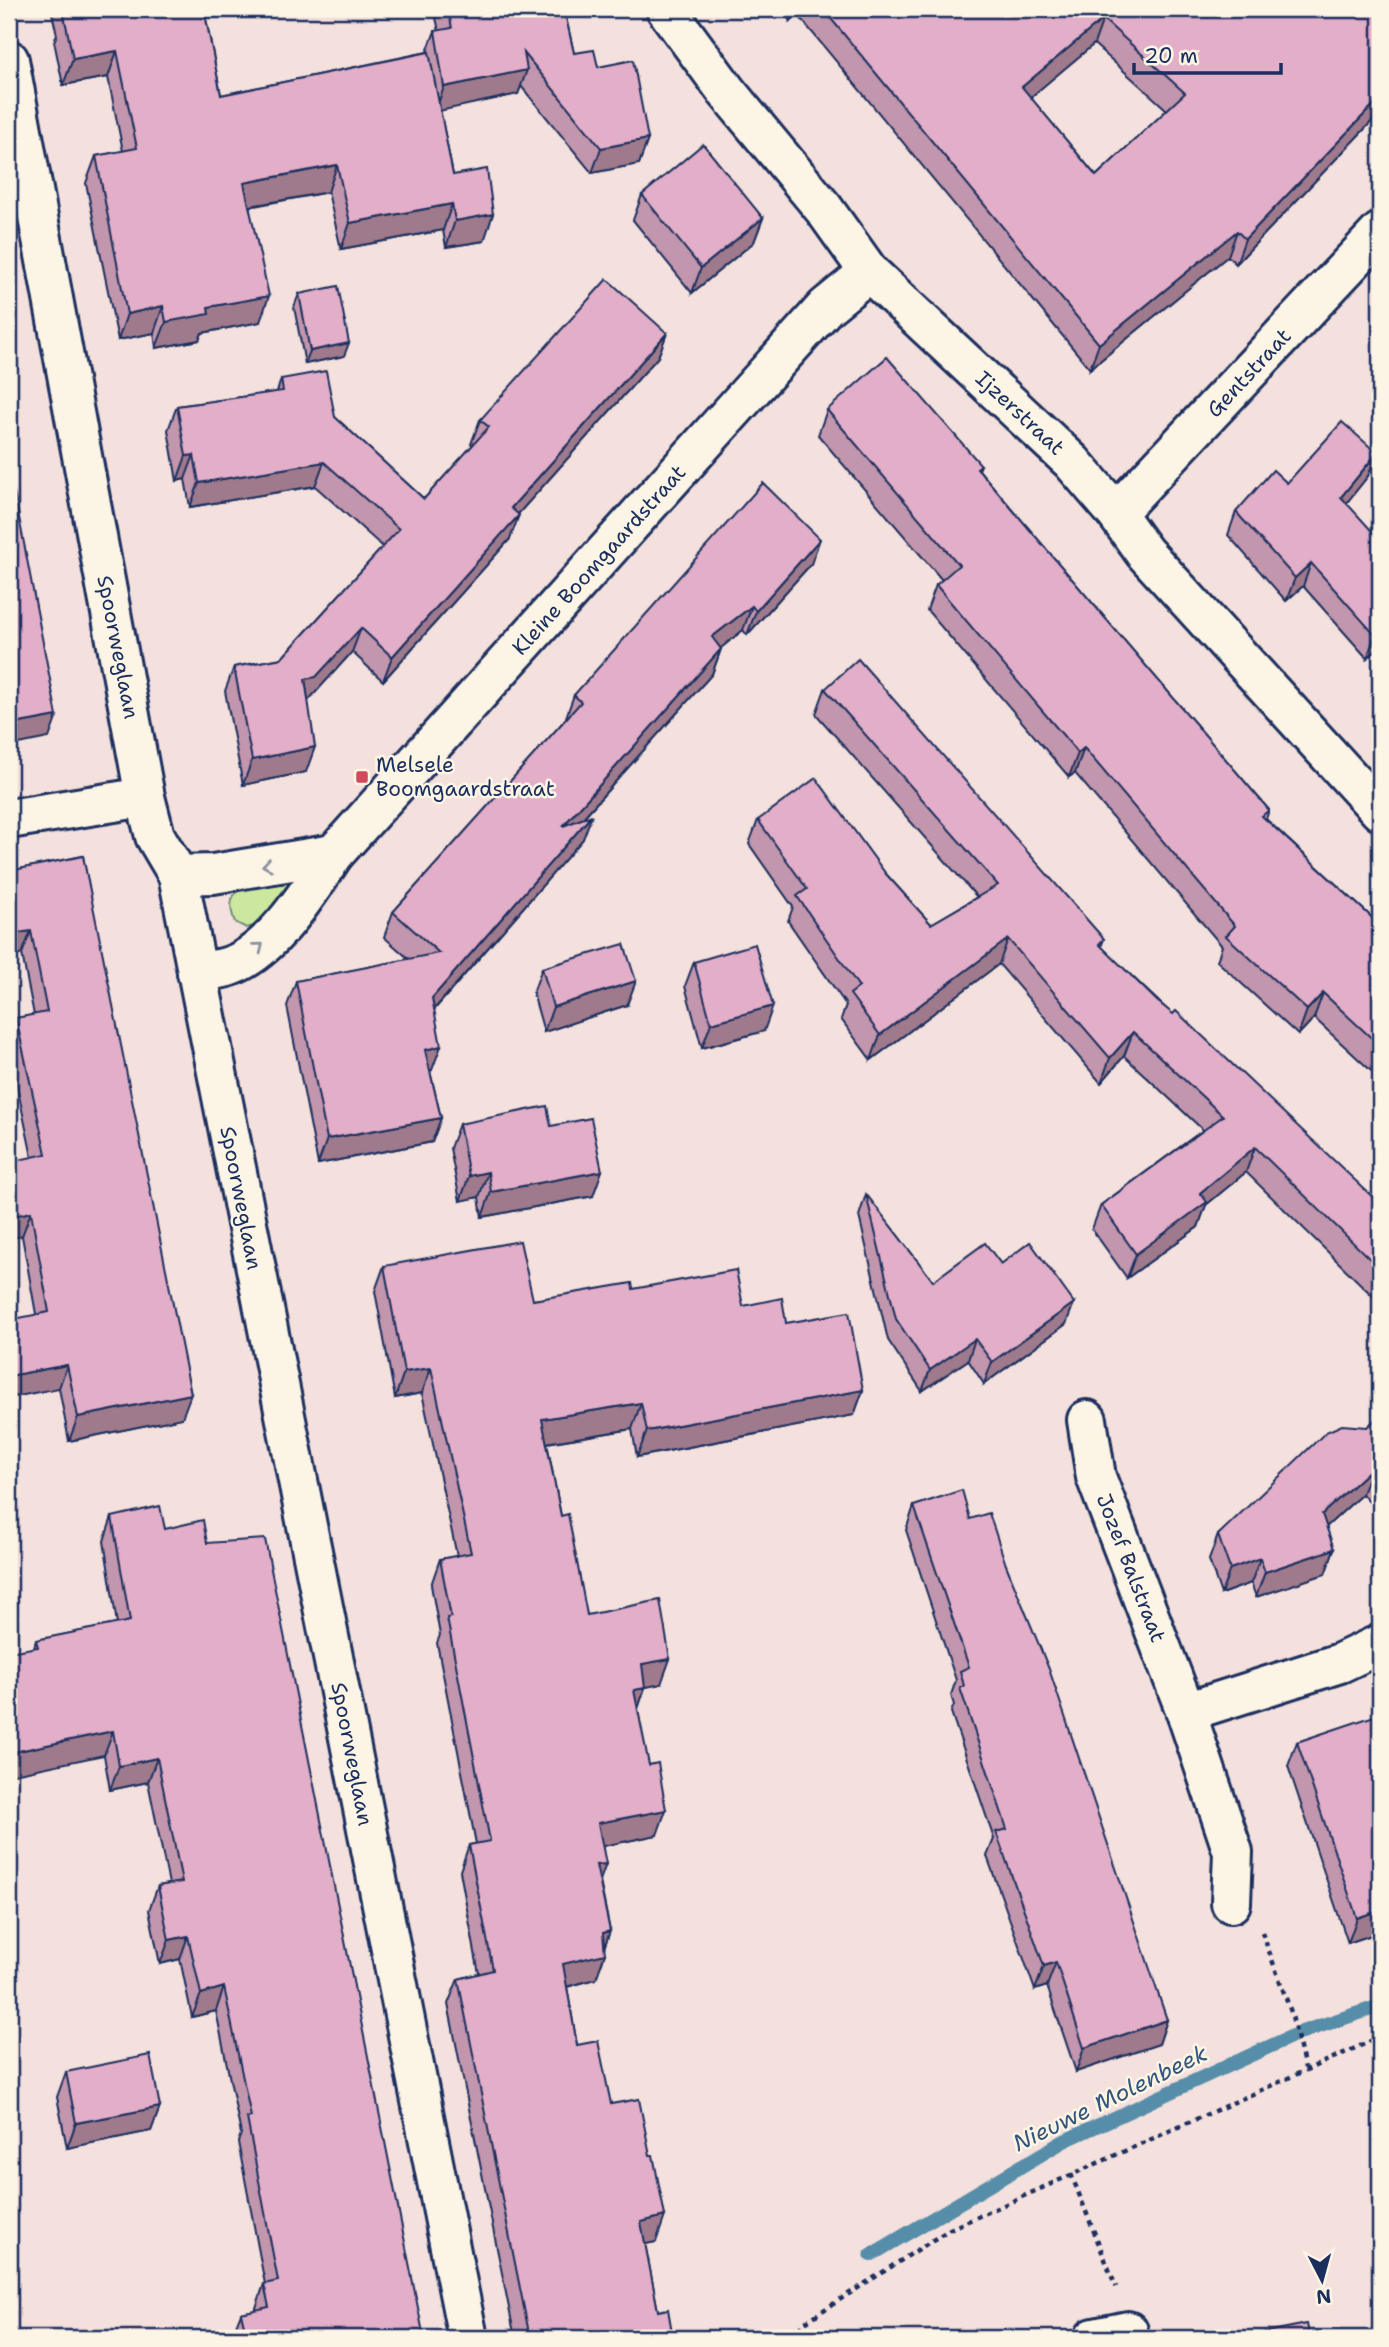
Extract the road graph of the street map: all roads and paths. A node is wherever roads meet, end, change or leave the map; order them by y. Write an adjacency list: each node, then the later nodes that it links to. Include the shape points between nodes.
1 (666, 9): 4 (street, Ijzerstraat)
2 (9, 60): 6 (street, Spoorweglaan)
3 (1380, 232): 5 (street, Gentstraat)
4 (869, 272): 5 (street, Ijzerstraat, via 1072,462); 9 (street, Kleine Boomgaardstraat, via 826,307)
5 (1116, 513): 7 (street, Ijzerstraat, via 1144,552)
6 (145, 797): 8 (street); 10 (street, Spoorweglaan, via 155,836)
7 (1380, 811)
8 (9, 819)
9 (334, 854): 10 (street, one-way to 10, via 213,874); 11 (street, Kleine Boomgaardstraat, one-way to 9, via 231,966 262,946 303,900)
10 (178, 875): 11 (street, Spoorweglaan)
11 (197, 972): 20 (street, Spoorweglaan)
12 (1087, 1420): 14 (street, Jozef Balstraat, via 1096,1477)
13 (1380, 1644): 14 (street, via 1340,1663)
14 (1186, 1713): 15 (street, Jozef Balstraat, via 1233,1852)
15 (1231, 1903): 17 (path, via 1264,1934)
16 (1380, 2037): 17 (path)
17 (1306, 2068): 18 (path)
18 (1072, 2174): 19 (path, via 1125,2310); 21 (path, via 950,2229 805,2322)
19 (1117, 2336)
20 (468, 2338)
21 (794, 2338)

